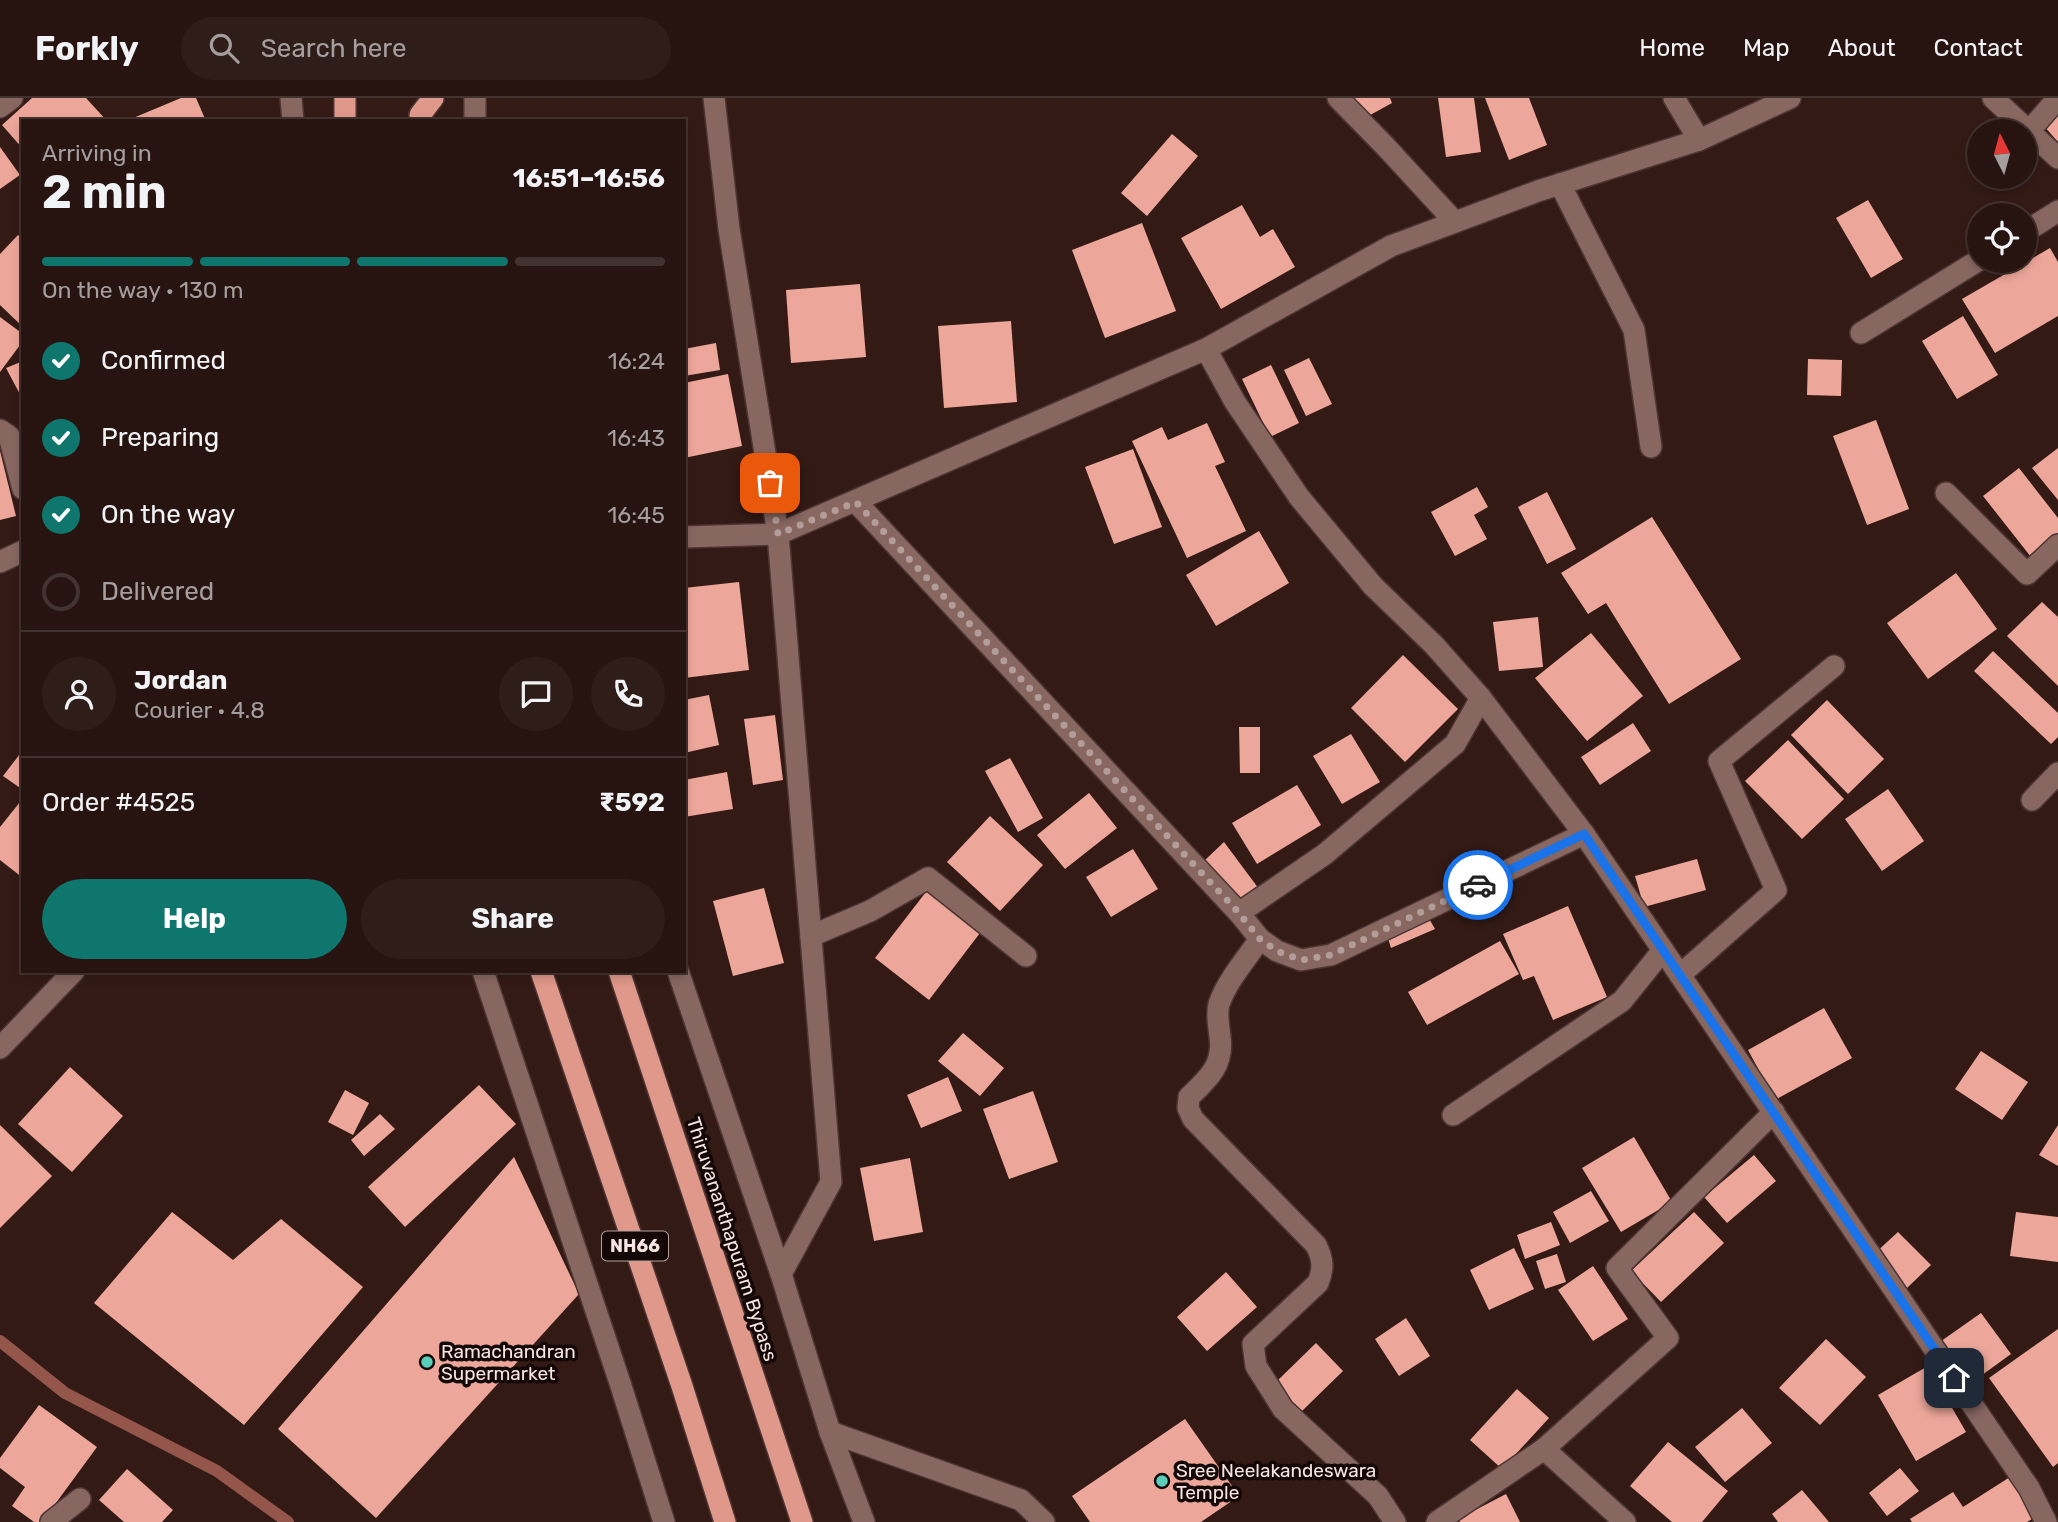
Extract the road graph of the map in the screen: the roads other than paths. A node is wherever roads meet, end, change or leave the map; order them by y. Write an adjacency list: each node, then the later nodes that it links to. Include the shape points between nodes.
1 (12, 98): 11 (street)
2 (291, 98): 12 (street)
3 (345, 98): 13 (highway)
4 (475, 98): 14 (street)
5 (715, 98): 32 (street, via 729,229)
6 (1338, 98): 22 (street)
7 (1674, 98): 18 (street)
8 (1790, 98): 18 (street)
9 (1993, 98): 15 (street)
10 (2058, 98): 16 (street)
11 (0, 107)
12 (293, 119)
13 (345, 119)
14 (475, 119)
15 (2017, 119)
16 (2037, 122)
17 (2037, 137): 19 (street)
18 (1699, 140): 20 (street)
19 (2058, 158)
20 (1560, 184): 22 (street); 28 (street, via 1634,330)
21 (2058, 211): 23 (street)
22 (1455, 222): 26 (street, via 1391,246)
23 (2037, 224)
24 (1967, 267): 25 (street)
25 (1861, 333)
26 (1206, 349): 31 (street); 38 (street, via 1235,402 1299,497 1373,586)
27 (0, 430): 29 (street, via 9,436)
28 (1651, 447)
29 (21, 481)
30 (1946, 493): 34 (street, via 2027,574)
31 (856, 502): 32 (street); 42 (street)
32 (778, 534): 33 (street); 43 (street)
33 (686, 537)
34 (2058, 545)
35 (21, 552): 36 (street)
36 (0, 562)
37 (1833, 666): 52 (street, via 1719,761 1776,890)
38 (1481, 698): 41 (street); 42 (street, via 1455,744 1325,854)
39 (2058, 773): 40 (street)
40 (2032, 800)
41 (1584, 834): 44 (street, via 1331,955 1301,960); 45 (street)
42 (1239, 913): 44 (street)
43 (811, 936): 46 (street, via 870,911 928,878); 56 (street, via 831,1182)
44 (1260, 939): 66 (street, via 1219,1005 1222,1051 1218,1066 1189,1097 1188,1108 1221,1150 1317,1245 1322,1258 1318,1283 1253,1344 1256,1366 1283,1409 1378,1496)
45 (1663, 950): 52 (street); 55 (street, via 1622,1001)
46 (1026, 956)
47 (72, 973): 53 (street)
48 (484, 973): 61 (street)
49 (542, 973): 62 (highway, NH66)
50 (621, 973): 63 (highway, Thiruvananthapuram Bypass)
51 (679, 973): 56 (street)
52 (1680, 975): 54 (street)
53 (0, 1048)
54 (1774, 1112): 58 (street, via 1617,1268 1668,1338); 69 (street, via 2029,1488)
55 (1453, 1115)
56 (781, 1275): 57 (street)
57 (830, 1432): 64 (street); 65 (street, via 1021,1500)
58 (1544, 1449): 67 (street); 68 (street)
59 (79, 1500): 60 (street)
60 (51, 1522)
61 (664, 1522)
62 (725, 1522)
63 (802, 1522)
64 (864, 1522)
65 (1044, 1522)
66 (1395, 1522)
67 (1437, 1522)
68 (1625, 1522)
69 (2046, 1522)

